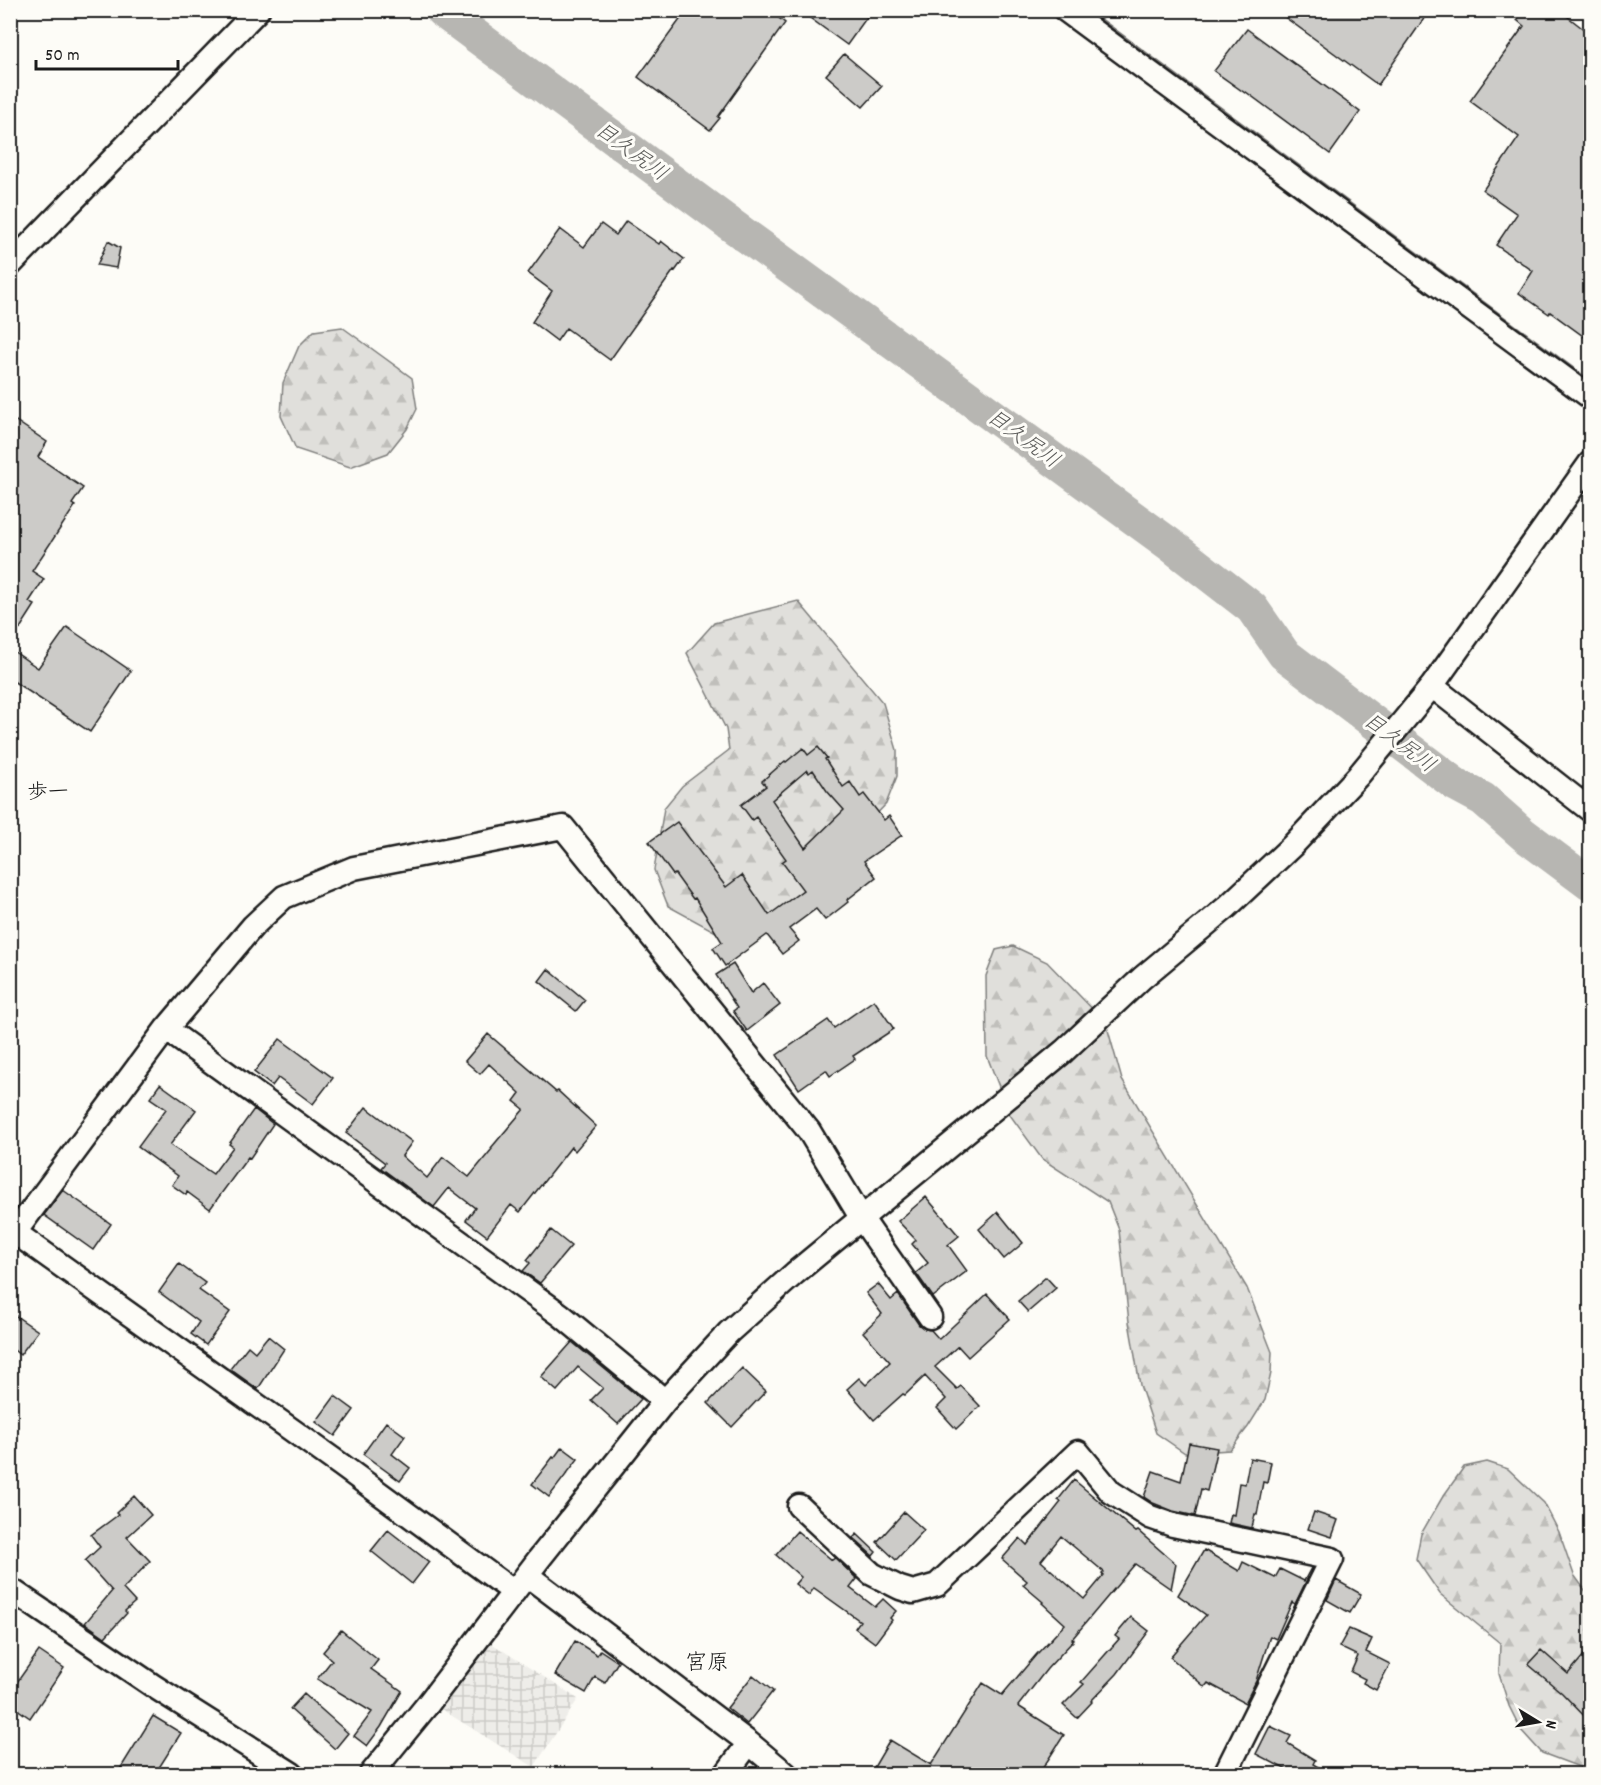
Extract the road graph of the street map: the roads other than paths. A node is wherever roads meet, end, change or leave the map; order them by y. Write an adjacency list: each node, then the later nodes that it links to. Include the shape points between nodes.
1 (258, 10): 3 (street)
2 (1065, 10): 4 (street)
3 (10, 265)
4 (1590, 397)
5 (1590, 463): 6 (street)
6 (1429, 689): 7 (street); 9 (street, via 1358,776 1227,907 1047,1065)
7 (1590, 810)
8 (166, 1029): 9 (street, via 253,926 284,897 354,868 563,827 809,1131); 10 (street); 12 (street, via 561,1315)
9 (862, 1219): 11 (street); 12 (street, via 729,1332)
10 (12, 1233): 14 (street, via 341,1465)
11 (930, 1317)
12 (664, 1401): 14 (street)
13 (799, 1506): 21 (street, via 872,1574 913,1592 937,1586 1078,1452 1111,1492 1150,1517 1332,1559)
14 (521, 1584): 16 (street); 18 (street)
15 (10, 1589): 17 (street, via 154,1688)
16 (748, 1743): 19 (street); 20 (street)
17 (292, 1774)
18 (371, 1774)
19 (726, 1774)
20 (786, 1774)
21 (1225, 1774)

